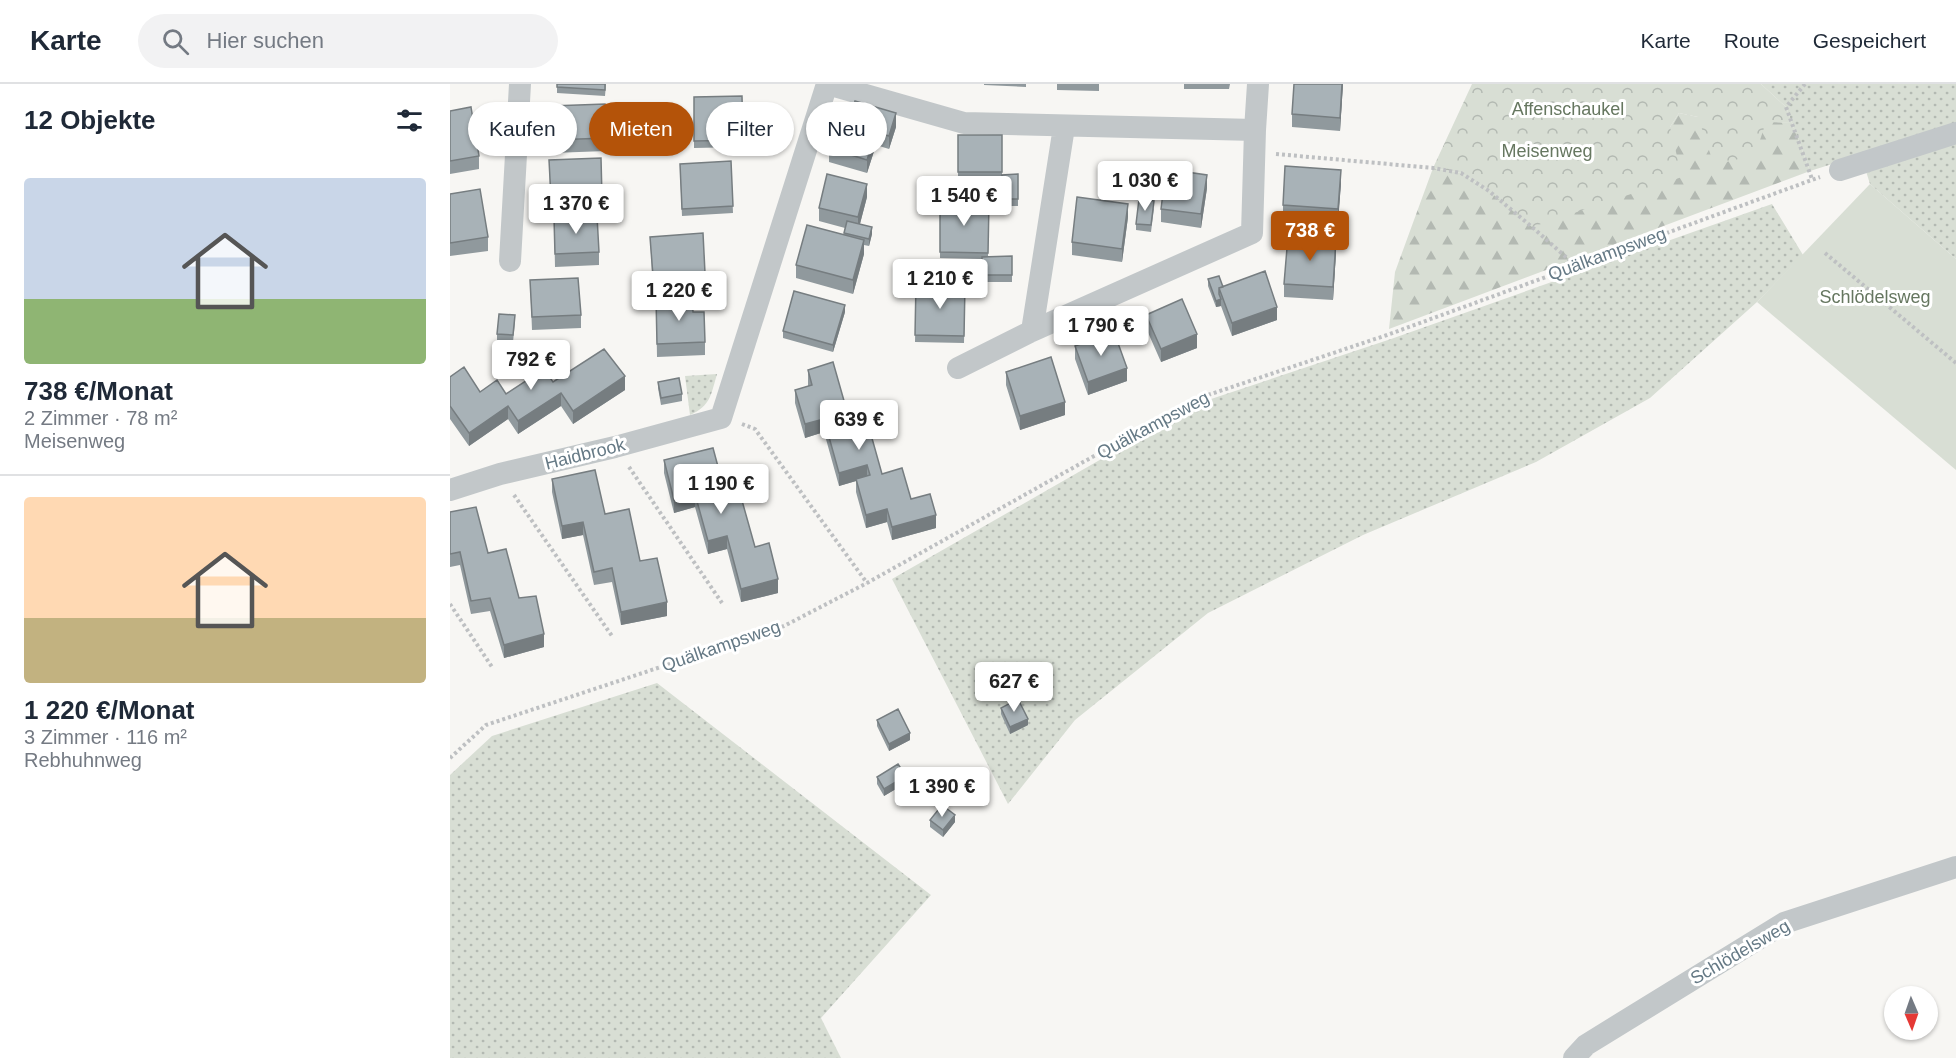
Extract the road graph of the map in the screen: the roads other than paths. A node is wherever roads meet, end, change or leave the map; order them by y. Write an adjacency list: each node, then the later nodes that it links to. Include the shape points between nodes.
1 (520, 84): 8 (street)
2 (827, 84): 4 (street, via 964,123); 11 (street, Haidbrook, via 721,418)
3 (1258, 84): 6 (street)
4 (1064, 127): 6 (street); 9 (street)
5 (1956, 133): 7 (street)
6 (1255, 141): 9 (street, via 1252,233)
7 (1840, 170)
8 (510, 261)
9 (1032, 331): 10 (street)
10 (958, 368)
11 (450, 490)
12 (1956, 867): 13 (street, Schlödelsweg, via 1784,923 1586,1045)
13 (1574, 1058)

